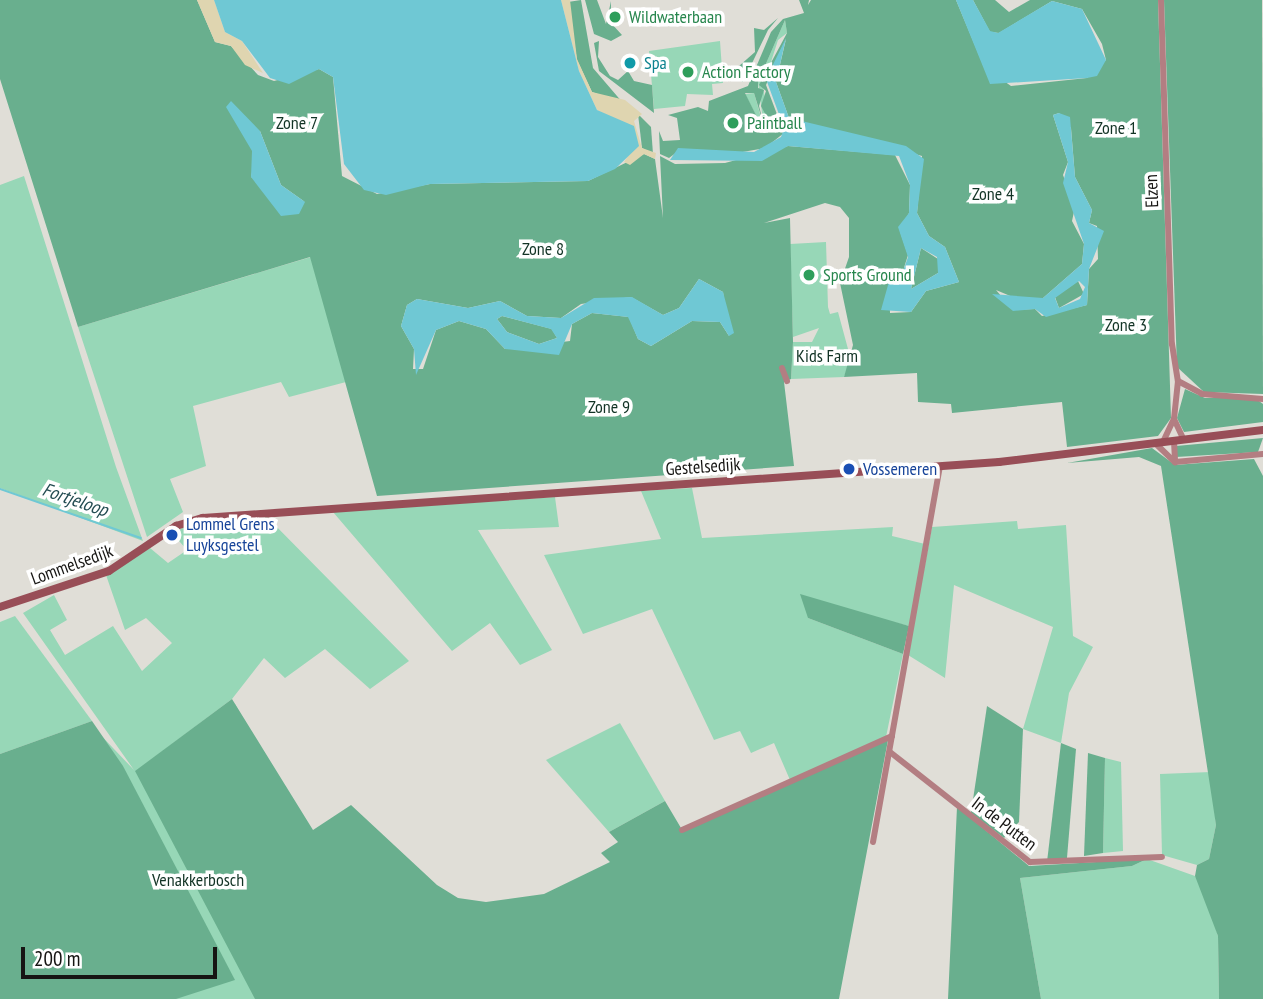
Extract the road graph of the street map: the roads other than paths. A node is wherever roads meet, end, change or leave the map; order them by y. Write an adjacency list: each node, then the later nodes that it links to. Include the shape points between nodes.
1 (1161, 0): 4 (street, Elzen, via 1172,356)
2 (782, 368): 3 (street)
3 (787, 381)
4 (1178, 381): 5 (street, via 1202,394); 6 (street, Elzen)
5 (1263, 399)
6 (1174, 419): 8 (street); 10 (street, Elzen)
7 (1262, 430): 8 (main road, Gestelsedijk)
8 (1184, 440): 9 (main road, Gestelsedijk)
9 (1174, 441): 10 (main road, Gestelsedijk); 12 (street)
10 (1159, 443): 12 (street); 13 (main road, Gestelsedijk)
11 (1263, 454): 12 (street)
12 (1175, 462)
13 (940, 466): 14 (main road, Gestelsedijk, via 204,518); 16 (street)
14 (150, 544): 15 (main road, Lommelsedijk, via 109,571)
15 (0, 607)
16 (892, 736): 17 (street); 18 (street)
17 (890, 752): 19 (street); 20 (street, In de Putten, via 1030,862)
18 (682, 830)
19 (873, 842)
20 (1162, 857)

